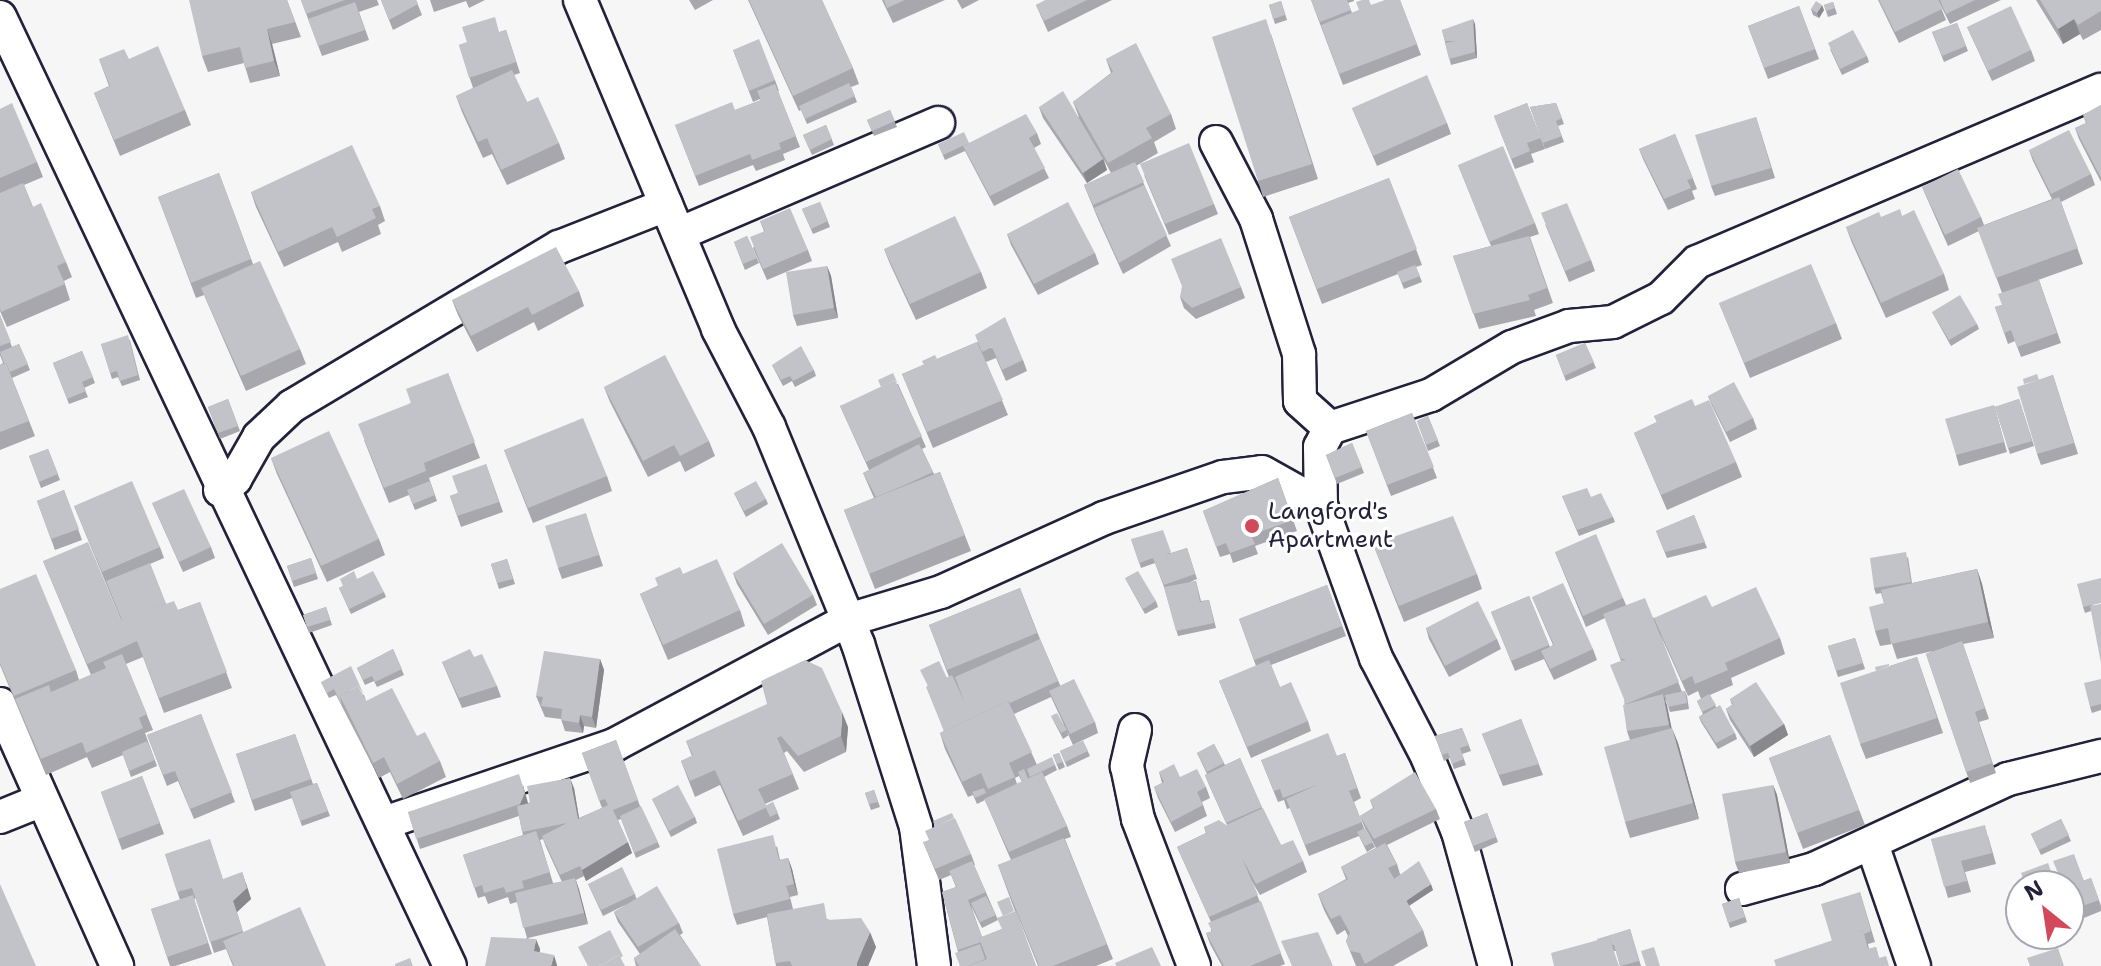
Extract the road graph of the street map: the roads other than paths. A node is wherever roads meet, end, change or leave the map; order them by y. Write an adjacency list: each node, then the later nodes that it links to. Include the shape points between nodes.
1 (580, 0): 6 (street)
2 (0, 17): 9 (street, via 118,260)
3 (2101, 90): 8 (street, via 1697,262 1661,298 1613,322 1569,326 1512,347 1431,395)
4 (938, 123): 7 (street)
5 (1216, 142): 8 (street, via 1256,219 1299,354 1300,401)
6 (666, 205): 7 (street); 9 (street, via 559,247 292,406 259,437 235,479)
7 (679, 234): 11 (street, via 718,329 769,427)
8 (1330, 428): 10 (street, via 1320,447)
9 (220, 490): 17 (street)
10 (1321, 505): 11 (street, via 1262,472 1223,477 1104,518 941,592); 24 (street, via 1376,658 1427,756 1458,832)
11 (848, 620): 17 (street, via 614,745); 22 (street, via 916,827)
12 (0, 704): 15 (street)
13 (1135, 730): 23 (street, via 1127,766 1138,819)
14 (2101, 756): 18 (street, via 2008,779)
15 (42, 800): 16 (street); 20 (street)
16 (0, 817)
17 (384, 823): 21 (street)
18 (1872, 844): 19 (street, via 1814,869); 25 (street)
19 (1742, 889)
20 (117, 966)
21 (450, 966)
22 (934, 966)
23 (1194, 966)
24 (1495, 966)
25 (1914, 966)

